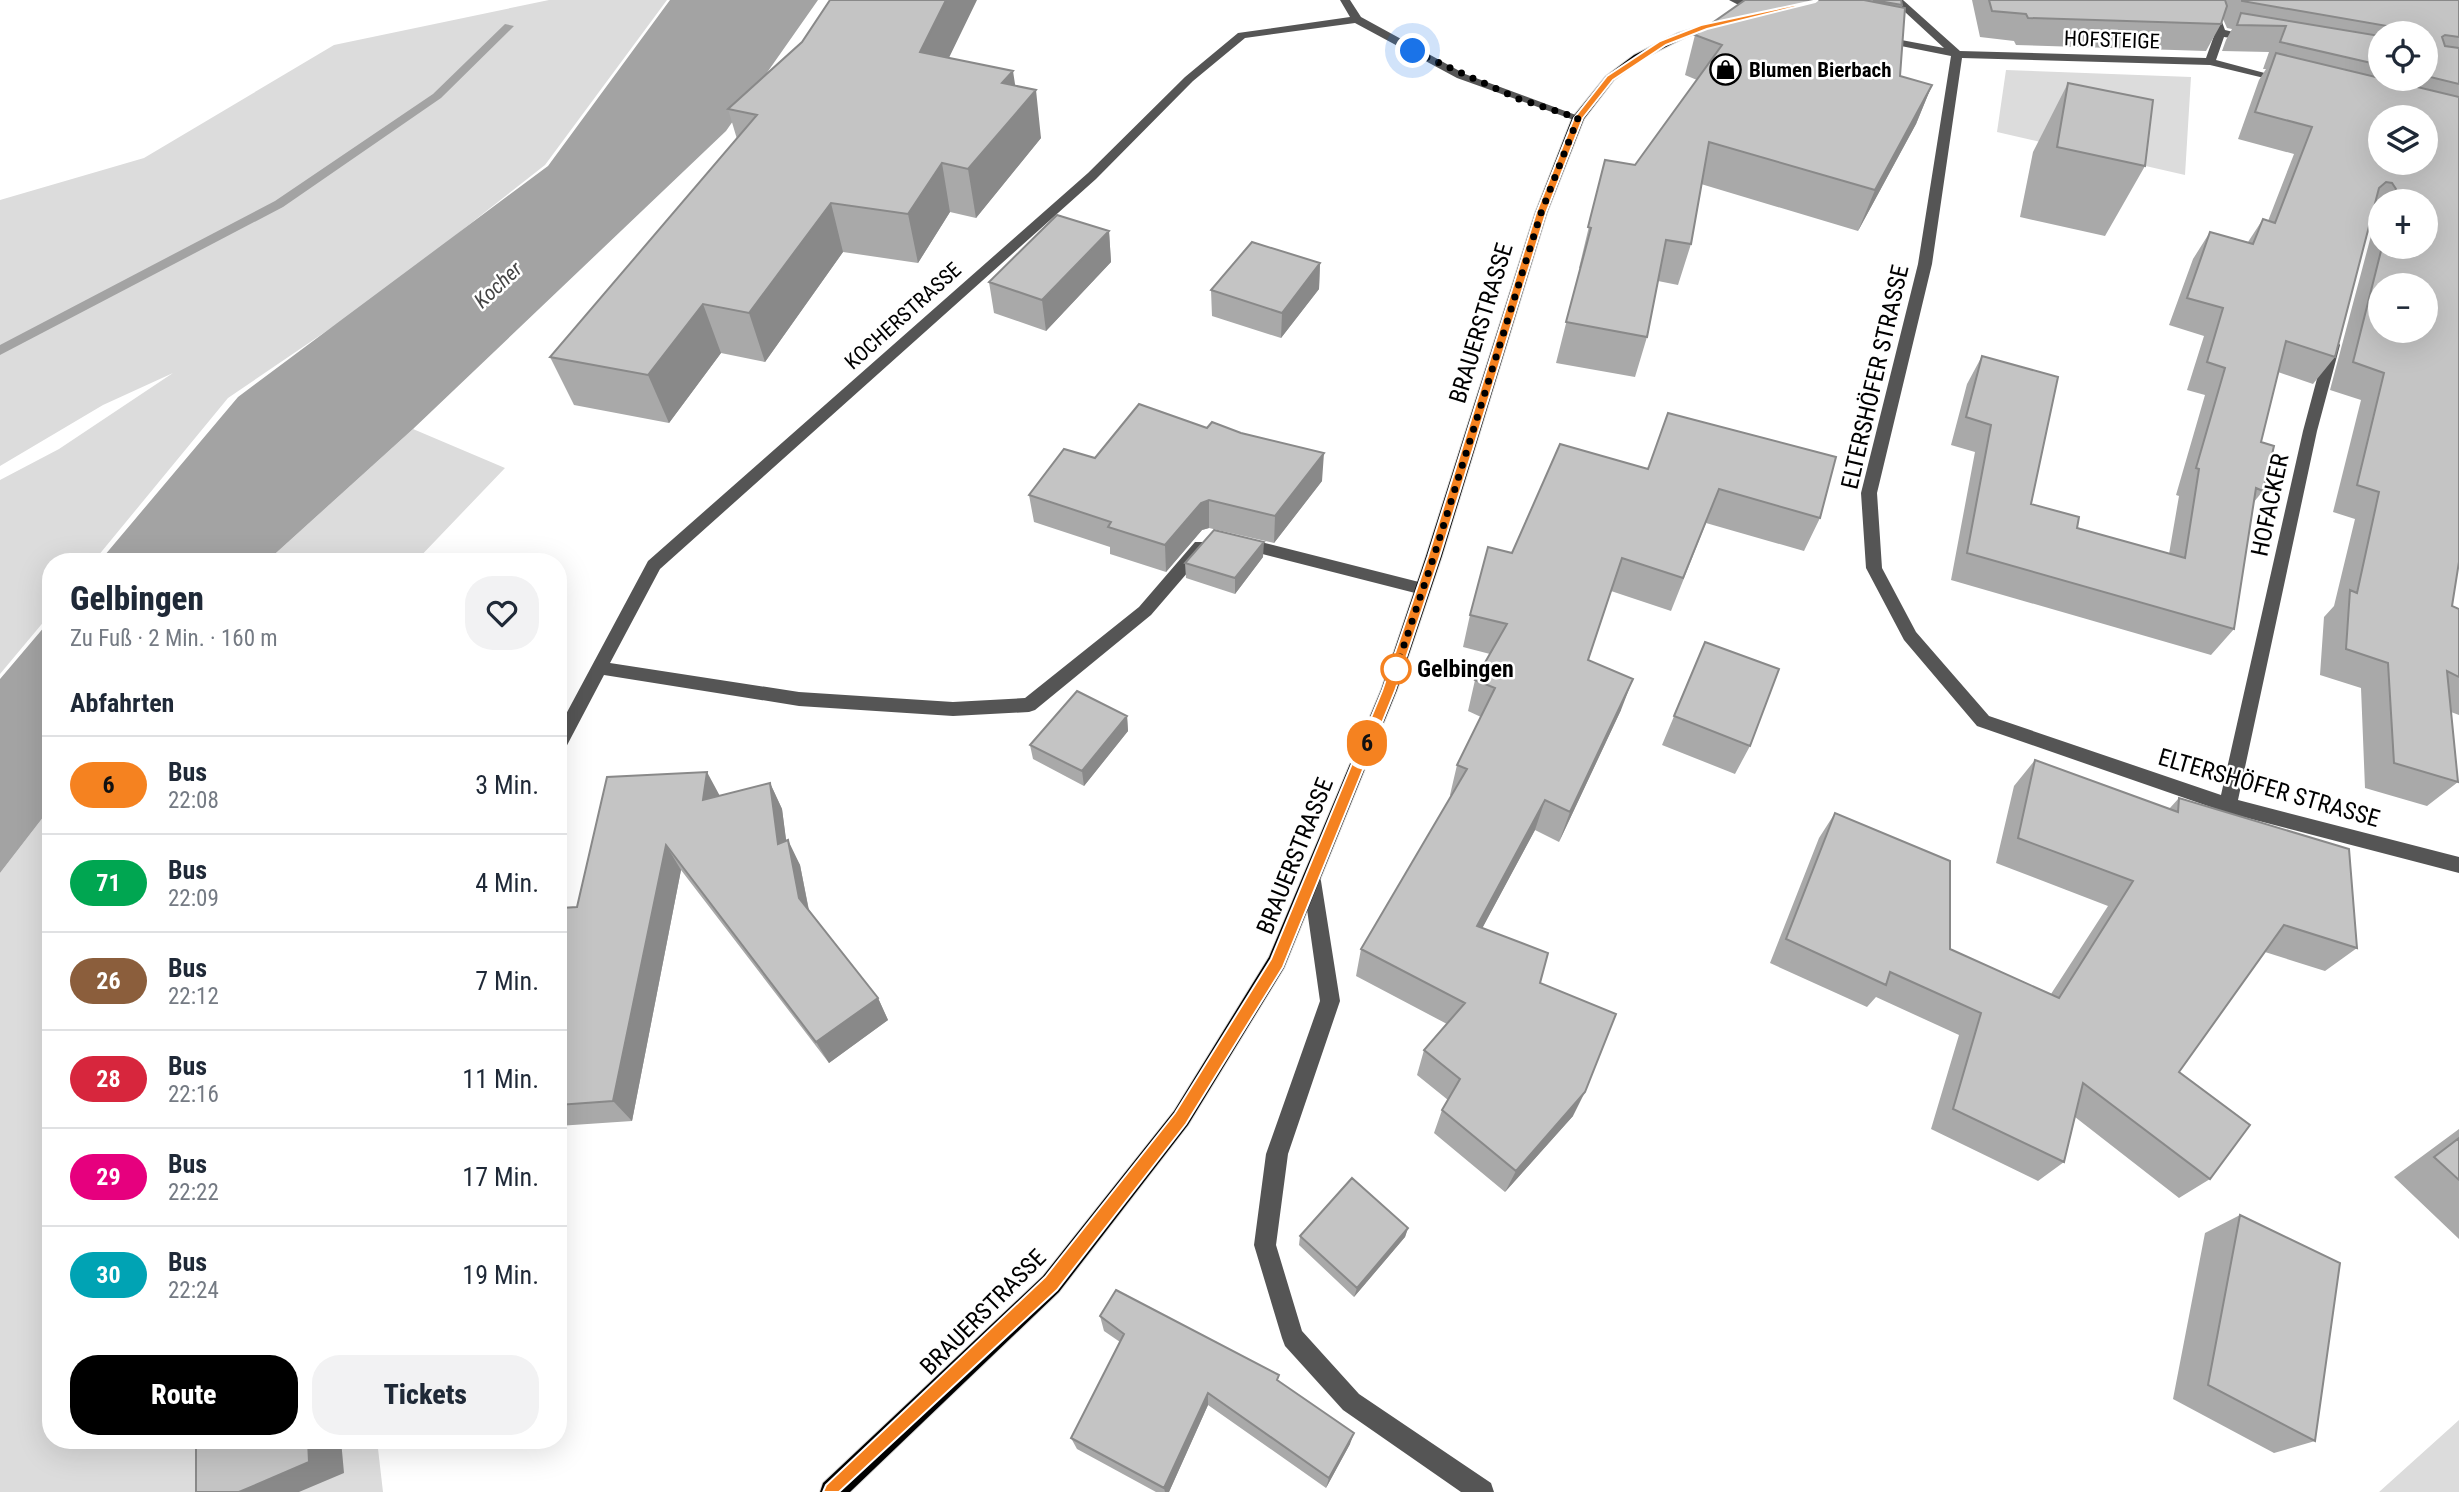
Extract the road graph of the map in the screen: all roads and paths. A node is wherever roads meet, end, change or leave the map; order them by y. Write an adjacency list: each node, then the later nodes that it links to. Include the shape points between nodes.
1 (1345, 0): 6 (street)
2 (1734, 0): 5 (street)
3 (1897, 0): 10 (street)
4 (2209, 0): 7 (street)
5 (1770, 13): 13 (main road, BRAUERSTRASSE, via 1682,35 1638,57 1610,78)
6 (1357, 19): 13 (street, via 1461,76); 16 (street, KOCHERSTRASSE, via 1242,35 1189,79 1092,176 654,565)
7 (2220, 33): 9 (street); 11 (street)
8 (1862, 36): 10 (street, HOFSTEIGE)
9 (2260, 40)
10 (1956, 54): 11 (street, HOFSTEIGE); 18 (street, ELTERSHÖFER STRASSE, via 1924,264 1869,493 1874,568 1910,636 1983,721)
11 (2210, 62): 12 (street, HOFSTEIGE)
12 (2302, 84)
13 (1578, 118): 15 (main road, BRAUERSTRASSE, via 1541,213)
14 (2337, 330): 18 (street, HOFACKER, via 2310,432)
15 (1423, 589): 16 (street, via 1217,538 1145,611 1029,705 953,709 799,699); 20 (main road, BRAUERSTRASSE, via 1389,691)
16 (598, 668): 17 (street, KOCHERSTRASSE)
17 (567, 728)
18 (2228, 805): 19 (street, ELTERSHÖFER STRASSE)
19 (2459, 865)
20 (1312, 881): 21 (main road, BRAUERSTRASSE, via 1277,962 1181,1118 1059,1273); 22 (street, via 1330,1001 1277,1154 1265,1245 1293,1339 1351,1402)
21 (832, 1492)
22 (1482, 1492)

